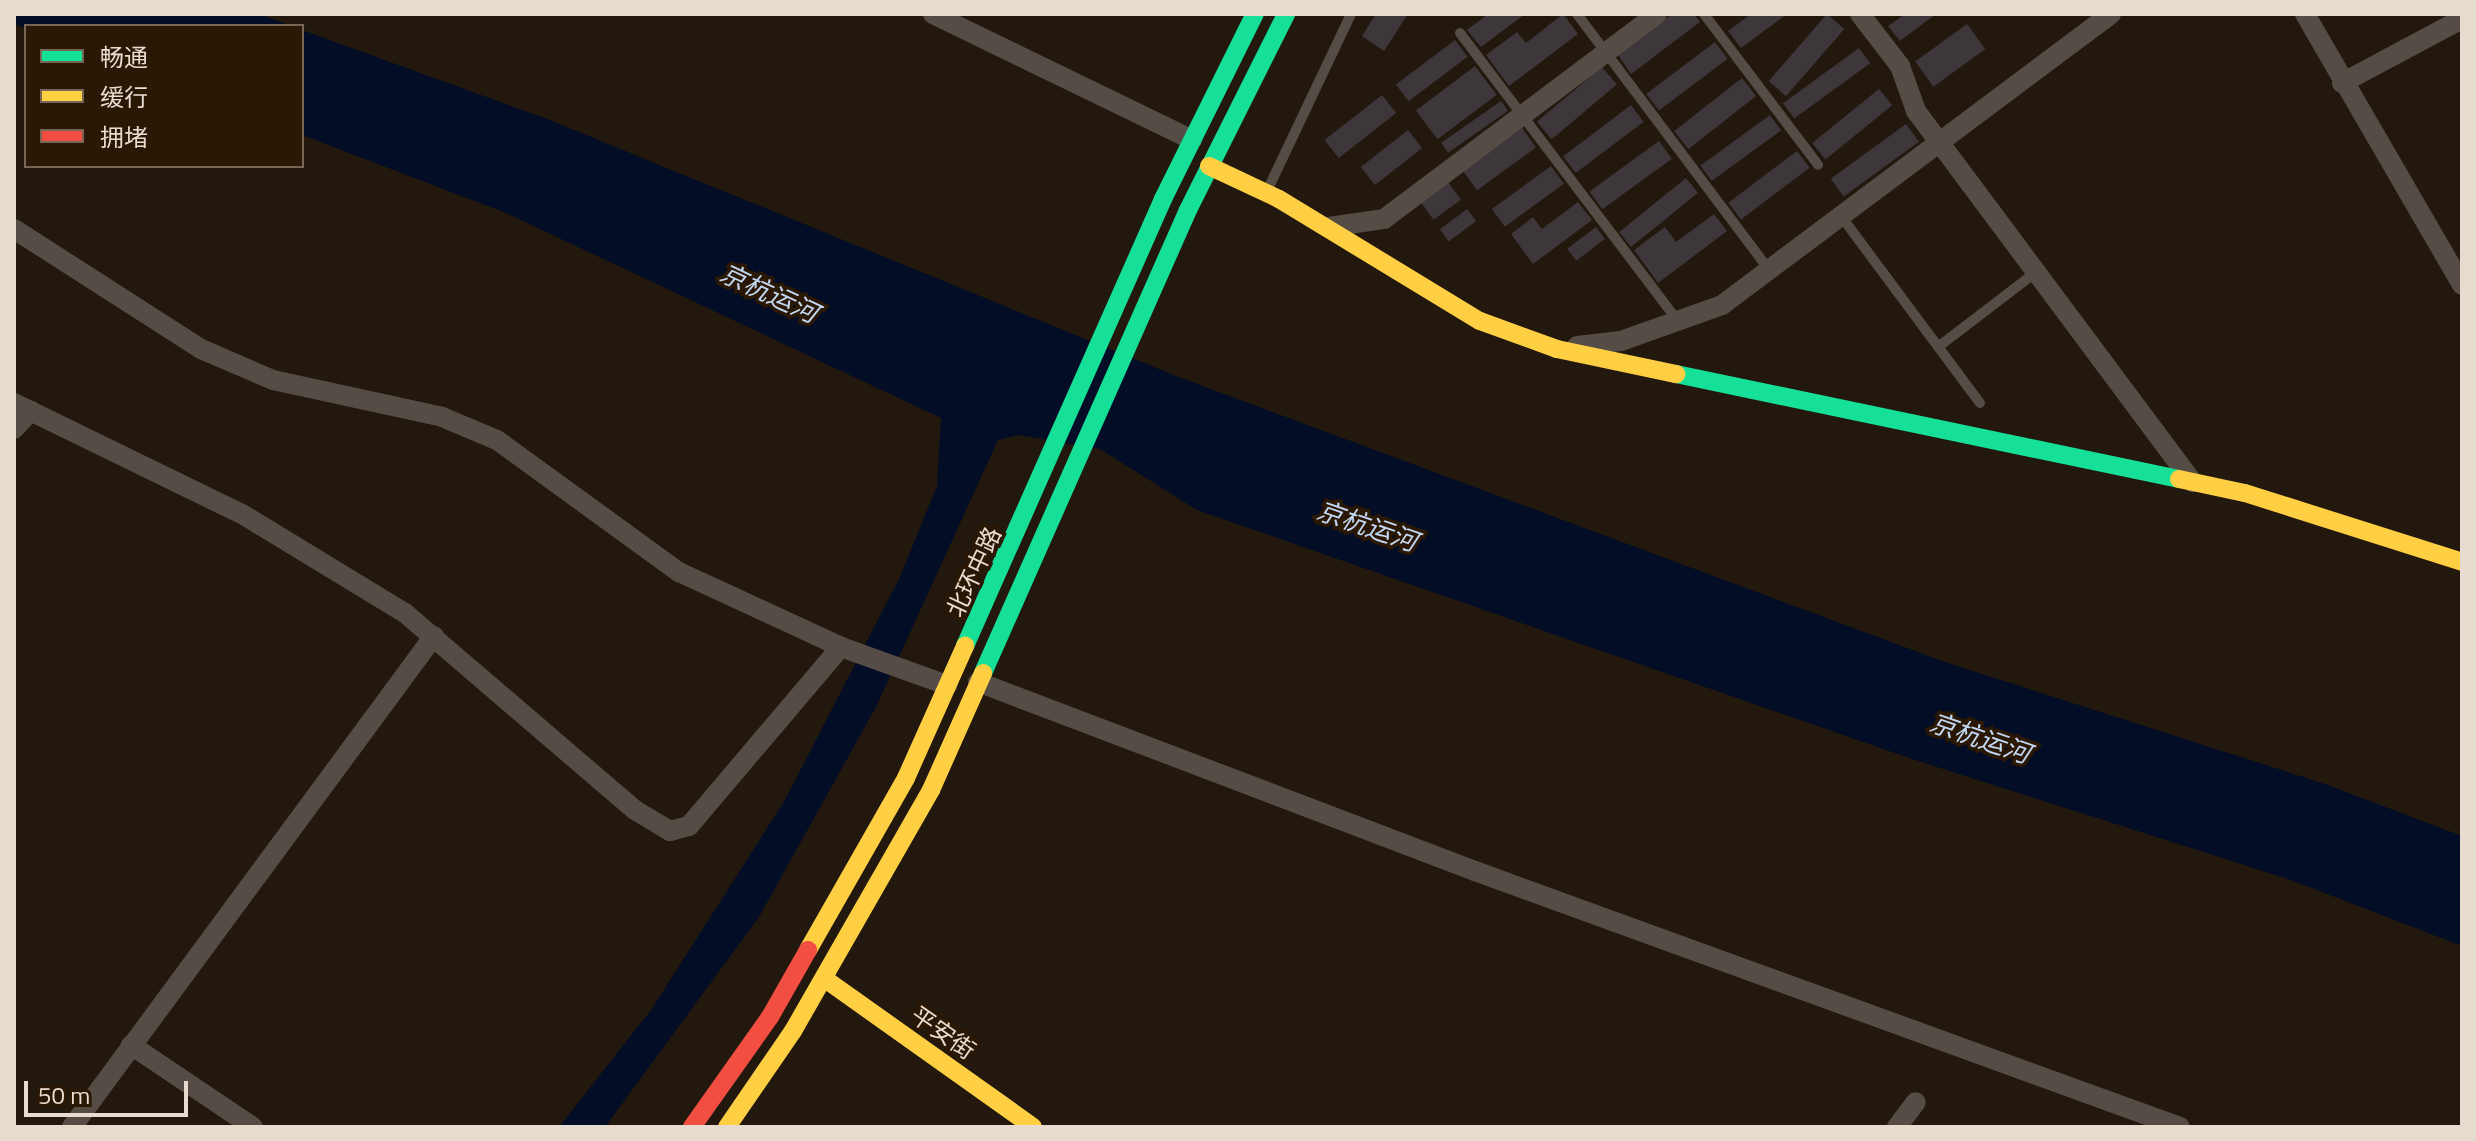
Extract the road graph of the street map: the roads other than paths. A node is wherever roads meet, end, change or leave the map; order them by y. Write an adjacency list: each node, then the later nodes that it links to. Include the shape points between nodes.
1 (933, 14): 17 (street)
2 (1255, 14): 17 (main road, 北环中路)
3 (1286, 14): 20 (main road, 北环中路)
4 (1351, 14): 21 (lane)
5 (1577, 14): 14 (lane)
6 (1657, 14): 14 (street)
7 (1704, 14): 19 (lane)
8 (1860, 14): 18 (street, via 1900,66 1916,111)
9 (2111, 14): 18 (street)
10 (2305, 14): 15 (street)
11 (2462, 19): 12 (street)
12 (2438, 22): 15 (street)
13 (1460, 33): 16 (lane)
14 (1606, 52): 16 (street); 25 (lane)
15 (2342, 83): 27 (street)
16 (1522, 115): 23 (street, via 1384,219); 28 (lane)
17 (1192, 140): 39 (main road, 北环中路)
18 (1939, 142): 22 (street); 26 (street)
19 (1818, 165)
20 (1209, 166): 21 (main road); 38 (main road, 北环中路)
21 (1266, 193): 23 (main road)
22 (1841, 216): 25 (street); 29 (lane)
23 (1325, 227): 30 (main road, via 1480,321)
24 (14, 229): 37 (street, via 201,349 273,380 442,417 497,440 679,572)
25 (1769, 270): 28 (street, via 1722,305)
26 (2036, 272): 29 (lane); 34 (street)
27 (2462, 285)
28 (1676, 319): 30 (street, via 1621,341)
29 (1938, 347): 31 (lane)
30 (1557, 349): 34 (main road)
31 (1980, 403)
32 (22, 407): 33 (street); 36 (street, via 242,514)
33 (14, 429)
34 (2193, 482): 35 (main road, via 2353,523)
35 (2462, 562)
36 (434, 636): 37 (street, via 635,810 675,832 689,826); 41 (street)
37 (841, 647): 39 (street)
38 (978, 682): 40 (main road, 北环中路, via 931,790); 49 (street, via 1475,871)
39 (947, 685): 45 (main road, 北环中路, via 906,778 817,939 732,1076)
40 (825, 979): 46 (main road, 北环中路); 47 (main road, 平安街)
41 (131, 1045): 43 (street); 44 (street)
42 (1916, 1102): 48 (street)
43 (72, 1127)
44 (253, 1127)
45 (692, 1127)
46 (727, 1127)
47 (1033, 1127)
48 (1897, 1127)
49 (2180, 1127)

